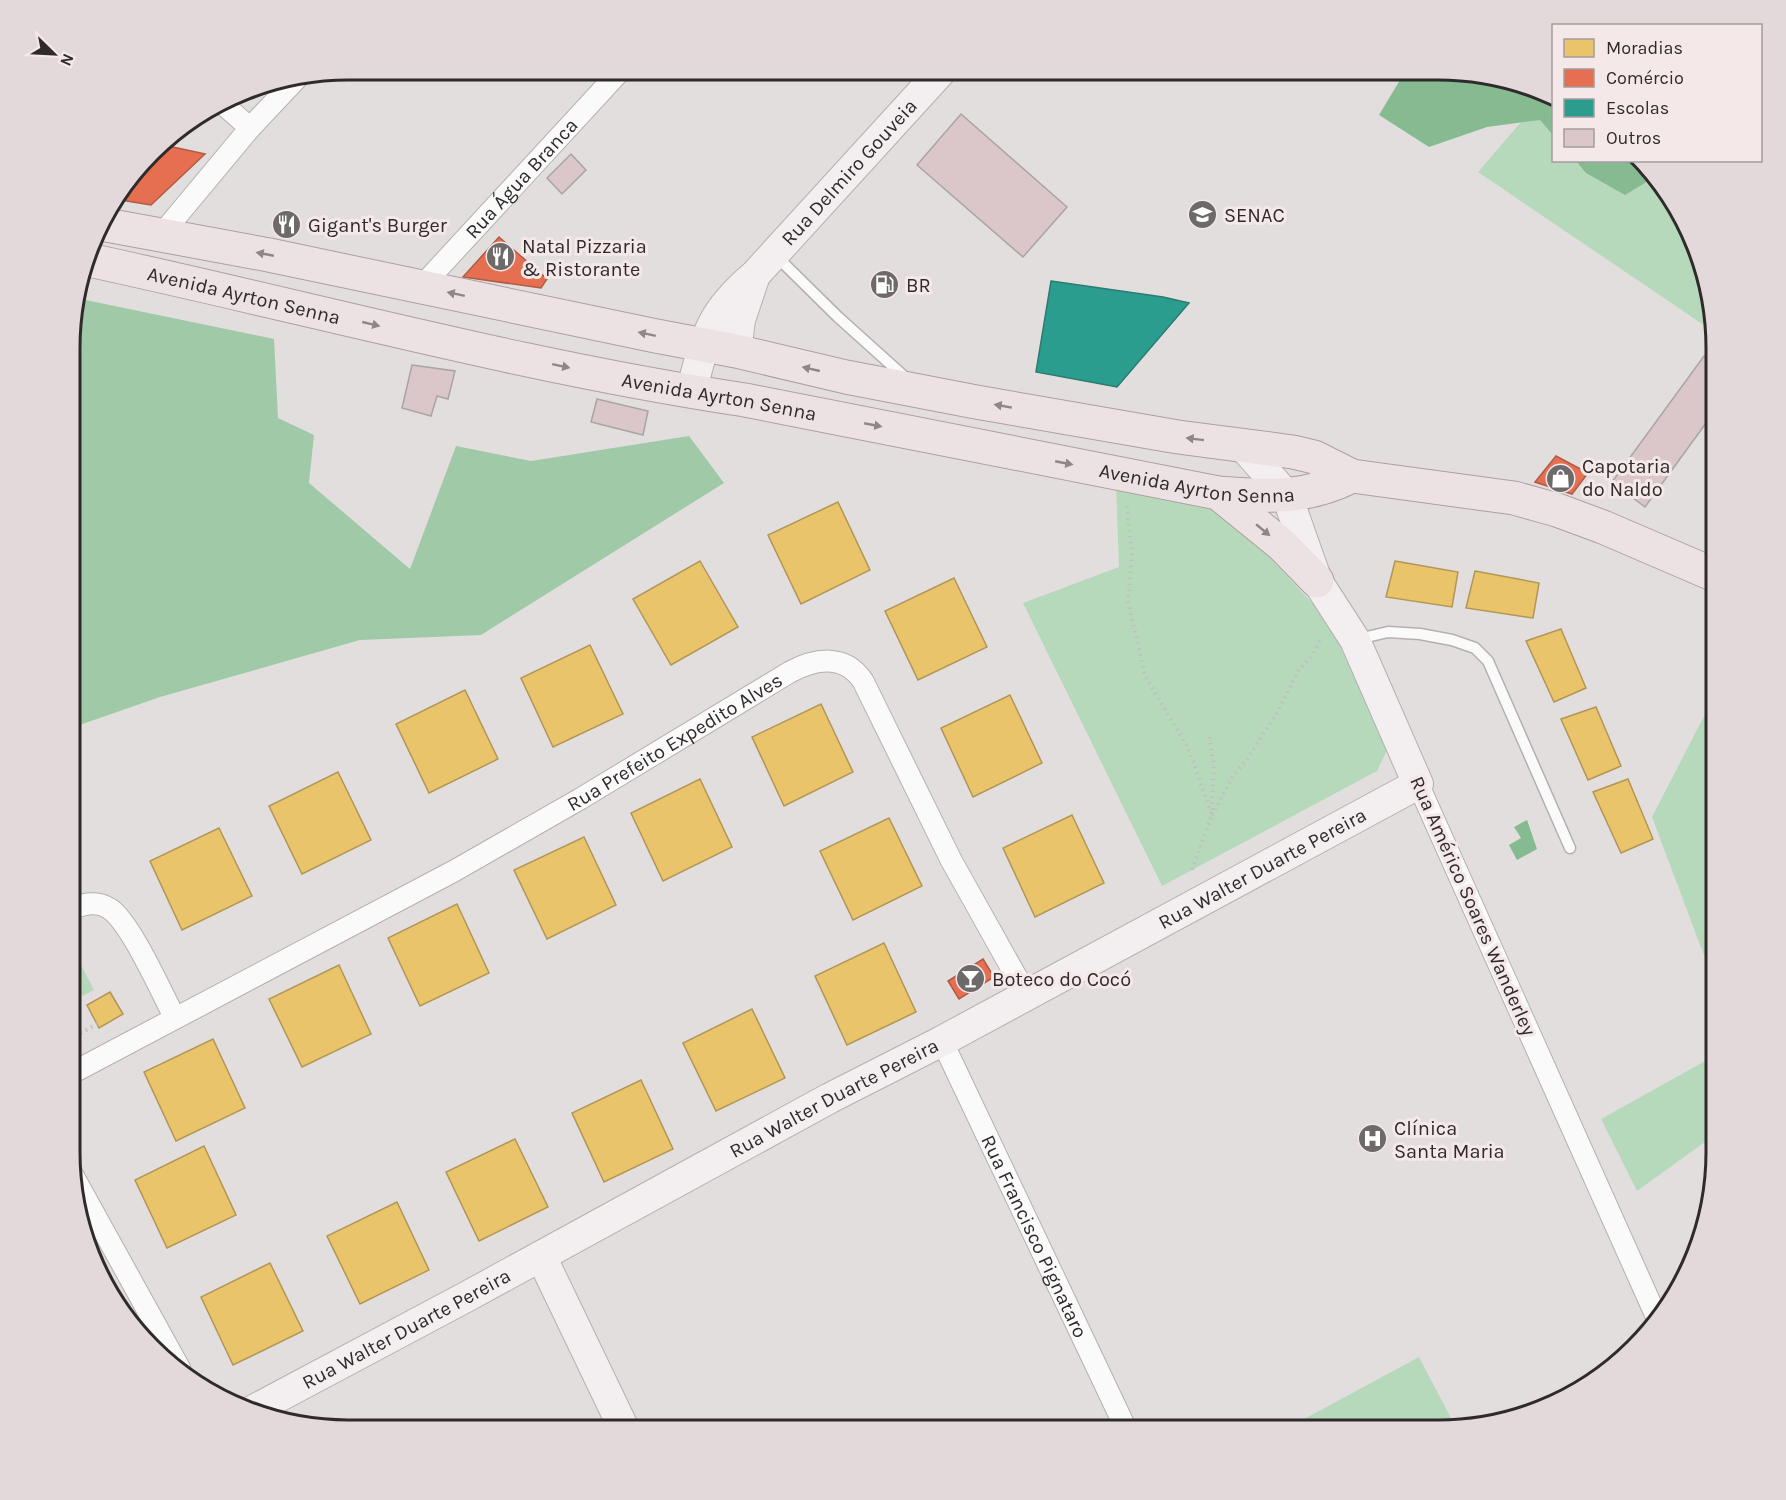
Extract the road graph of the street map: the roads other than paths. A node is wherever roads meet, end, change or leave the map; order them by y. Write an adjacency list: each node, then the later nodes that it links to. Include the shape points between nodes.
1 (612, 80): 10 (street, Rua Água Branca)
2 (933, 80): 9 (main road, Rua Delmiro Gouveia)
3 (289, 86): 5 (street)
4 (227, 108): 5 (street)
5 (250, 128): 7 (street)
6 (105, 233): 7 (main road, Avenida Ayrton Senna)
7 (161, 235): 10 (main road, Avenida Ayrton Senna, one-way to 7)
8 (94, 261): 14 (main road, Avenida Ayrton Senna, one-way to 14)
9 (765, 264): 11 (main road, Rua Delmiro Gouveia, via 725,304); 12 (main road, Rua Delmiro Gouveia, via 740,320); 13 (lane, via 838,316)
10 (421, 287): 11 (main road, Avenida Ayrton Senna, one-way to 10)
11 (704, 344): 12 (main road, Avenida Ayrton Senna); 14 (main road, Rua Delmiro Gouveia)
12 (736, 351): 13 (main road, Avenida Ayrton Senna, one-way to 12)
13 (920, 390): 15 (main road, Avenida Ayrton Senna, one-way to 13)
14 (692, 392): 17 (main road, Avenida Ayrton Senna, one-way to 17)
15 (1243, 446): 16 (main road, Avenida Ayrton Senna, via 1314,457); 18 (main road, Rua Américo Soares Wanderley)
16 (1342, 470): 18 (main road, Avenida Ayrton Senna, via 1329,487); 19 (main road, Avenida Ayrton Senna, via 1514,498 1603,527)
17 (1218, 493): 18 (main road, Avenida Ayrton Senna); 20 (main road, one-way to 20, via 1282,545)
18 (1287, 496): 20 (main road, Rua Américo Soares Wanderley)
19 (1706, 571)
20 (1317, 581): 21 (main road, Rua Américo Soares Wanderley)
21 (1354, 640): 22 (main road, Rua Américo Soares Wanderley); 23 (lane, via 1388,632 1420,634 1475,648 1488,661)
22 (1418, 784): 25 (main road, Rua Walter Duarte Pereira); 31 (street, Rua Américo Soares Wanderley)
23 (1570, 848)
24 (80, 905): 26 (street, via 100,904 119,917)
25 (1026, 994): 26 (street, Rua Prefeito Expedito Alves, via 951,860 863,681 838,661 825,660 790,672 474,859); 27 (main road, Rua Walter Duarte Pereira)
26 (174, 1018): 28 (street, Rua Prefeito Expedito Alves)
27 (942, 1041): 30 (main road, Rua Walter Duarte Pereira); 35 (street, Rua Francisco Pignataro)
28 (80, 1069)
29 (83, 1194): 32 (street)
30 (541, 1256): 33 (main road, Rua Walter Duarte Pereira); 34 (main road)
31 (1654, 1311)
32 (172, 1355)
33 (261, 1406)
34 (620, 1420)
35 (1122, 1420)

